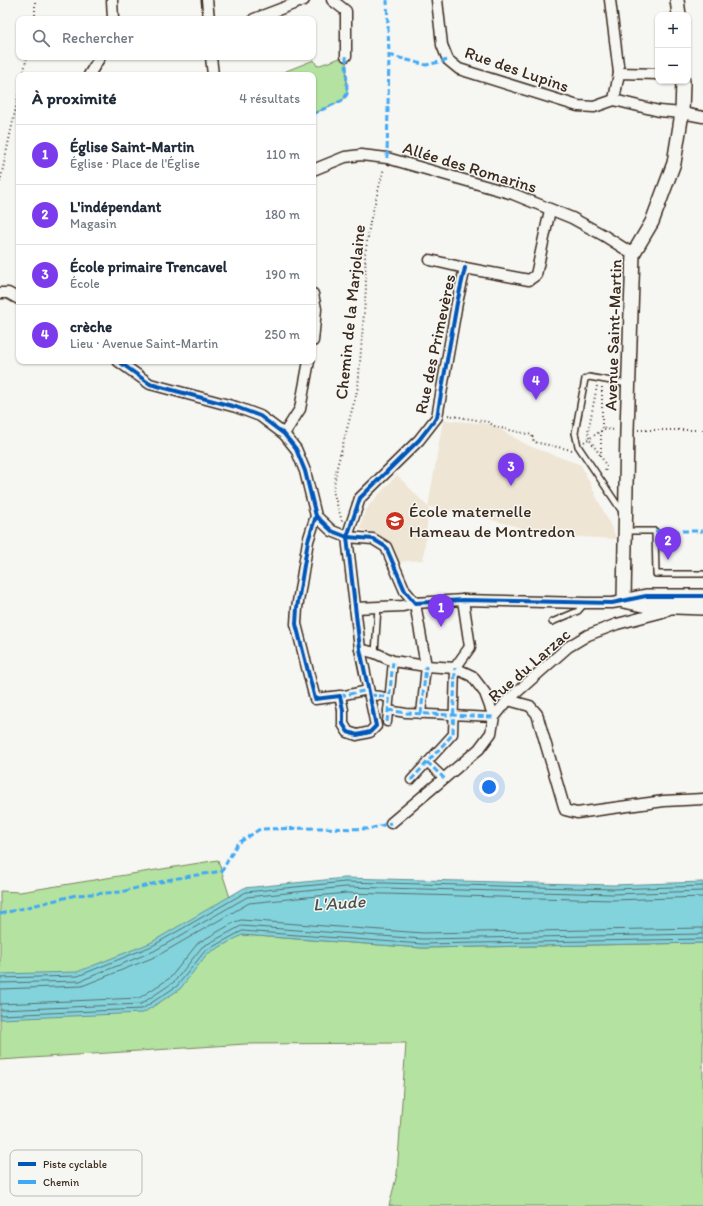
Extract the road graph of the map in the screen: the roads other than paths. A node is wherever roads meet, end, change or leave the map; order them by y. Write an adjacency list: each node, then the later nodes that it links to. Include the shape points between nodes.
1 (112, 0): 9 (street)
2 (208, 0): 10 (street)
3 (304, 0): 11 (street)
4 (332, 0): 12 (street, via 346,11)
5 (437, 0): 20 (street, Rue des Lupins, via 442,45 448,60 459,69 578,106 594,107)
6 (610, 0): 17 (street)
7 (677, 0): 8 (street)
8 (679, 12)
9 (113, 16)
10 (209, 16)
11 (262, 16)
12 (346, 56)
13 (98, 60): 15 (street)
14 (211, 60): 16 (street)
15 (91, 72)
16 (213, 72)
17 (619, 73): 18 (street); 20 (street)
18 (655, 74)
19 (683, 84): 21 (street, Avenue Saint-Martin)
20 (614, 100): 21 (street, via 659,111)
21 (682, 113): 22 (street); 25 (street, Avenue Saint-Martin, via 674,163 652,222)
22 (703, 117)
23 (316, 169): 24 (street, Allée des Romarins, via 345,157 361,155 387,158 513,194)
24 (550, 210): 25 (street, Allée des Romarins, via 572,218); 27 (street, Rue des Primevères, via 536,275 529,280)
25 (633, 254): 32 (street, Avenue Saint-Martin)
26 (430, 260): 27 (street, Rue des Primevères)
27 (465, 268): 37 (street, Rue des Primevères, via 437,417 419,440 360,498)
28 (0, 293): 29 (street, via 8,293)
29 (16, 298)
30 (122, 364): 33 (street, via 150,384 236,406 260,416)
31 (308, 364): 33 (street, via 300,409)
32 (628, 385): 35 (street, Avenue Saint-Martin); 35 (lane, via 589,377 585,379 575,434 578,446)
33 (284, 434): 34 (street, via 296,449 305,471)
34 (316, 516): 37 (street, via 332,531); 55 (street, via 308,541 296,624 315,699)
35 (626, 517): 36 (street, Avenue Saint-Martin)
36 (626, 530): 38 (lane, via 655,531 656,574); 41 (street, Avenue Saint-Martin)
37 (347, 537): 43 (street, via 373,539 386,547 405,591); 46 (street)
38 (703, 574)
39 (703, 596): 42 (street)
40 (463, 600): 43 (street); 44 (street); 53 (street, via 470,647)
41 (624, 601): 42 (street, via 646,596); 44 (street)
42 (672, 602): 47 (street); 57 (street, Rue du Larzac, via 663,612 617,624 568,647)
43 (414, 603): 45 (street); 52 (street)
44 (585, 603): 48 (lane, via 578,611)
45 (378, 607): 46 (street); 50 (lane)
46 (356, 608): 49 (street)
47 (703, 608)
48 (552, 622)
49 (360, 649): 50 (street); 54 (street)
50 (375, 653): 51 (street)
51 (393, 660): 52 (street); 56 (street)
52 (426, 666): 53 (street); 59 (street)
53 (455, 668): 60 (street); 61 (street, via 472,676 485,693)
54 (369, 693): 55 (street); 55 (street, via 376,726 370,732 357,735 348,732 343,724); 56 (street)
55 (340, 696)
56 (388, 698): 58 (street)
57 (508, 700): 61 (street, Rue du Larzac); 66 (street, via 530,706 537,714 565,810 577,813 664,801)
58 (388, 710): 59 (street); 62 (street)
59 (421, 714): 60 (street)
60 (454, 715): 61 (street); 63 (street, via 453,734)
61 (494, 717): 64 (street, Rue du Larzac, via 491,733 479,749)
62 (387, 722)
63 (427, 762): 64 (street); 65 (street)
64 (446, 779): 67 (street, Rue du Larzac)
65 (411, 780)
66 (703, 799)
67 (391, 823)

